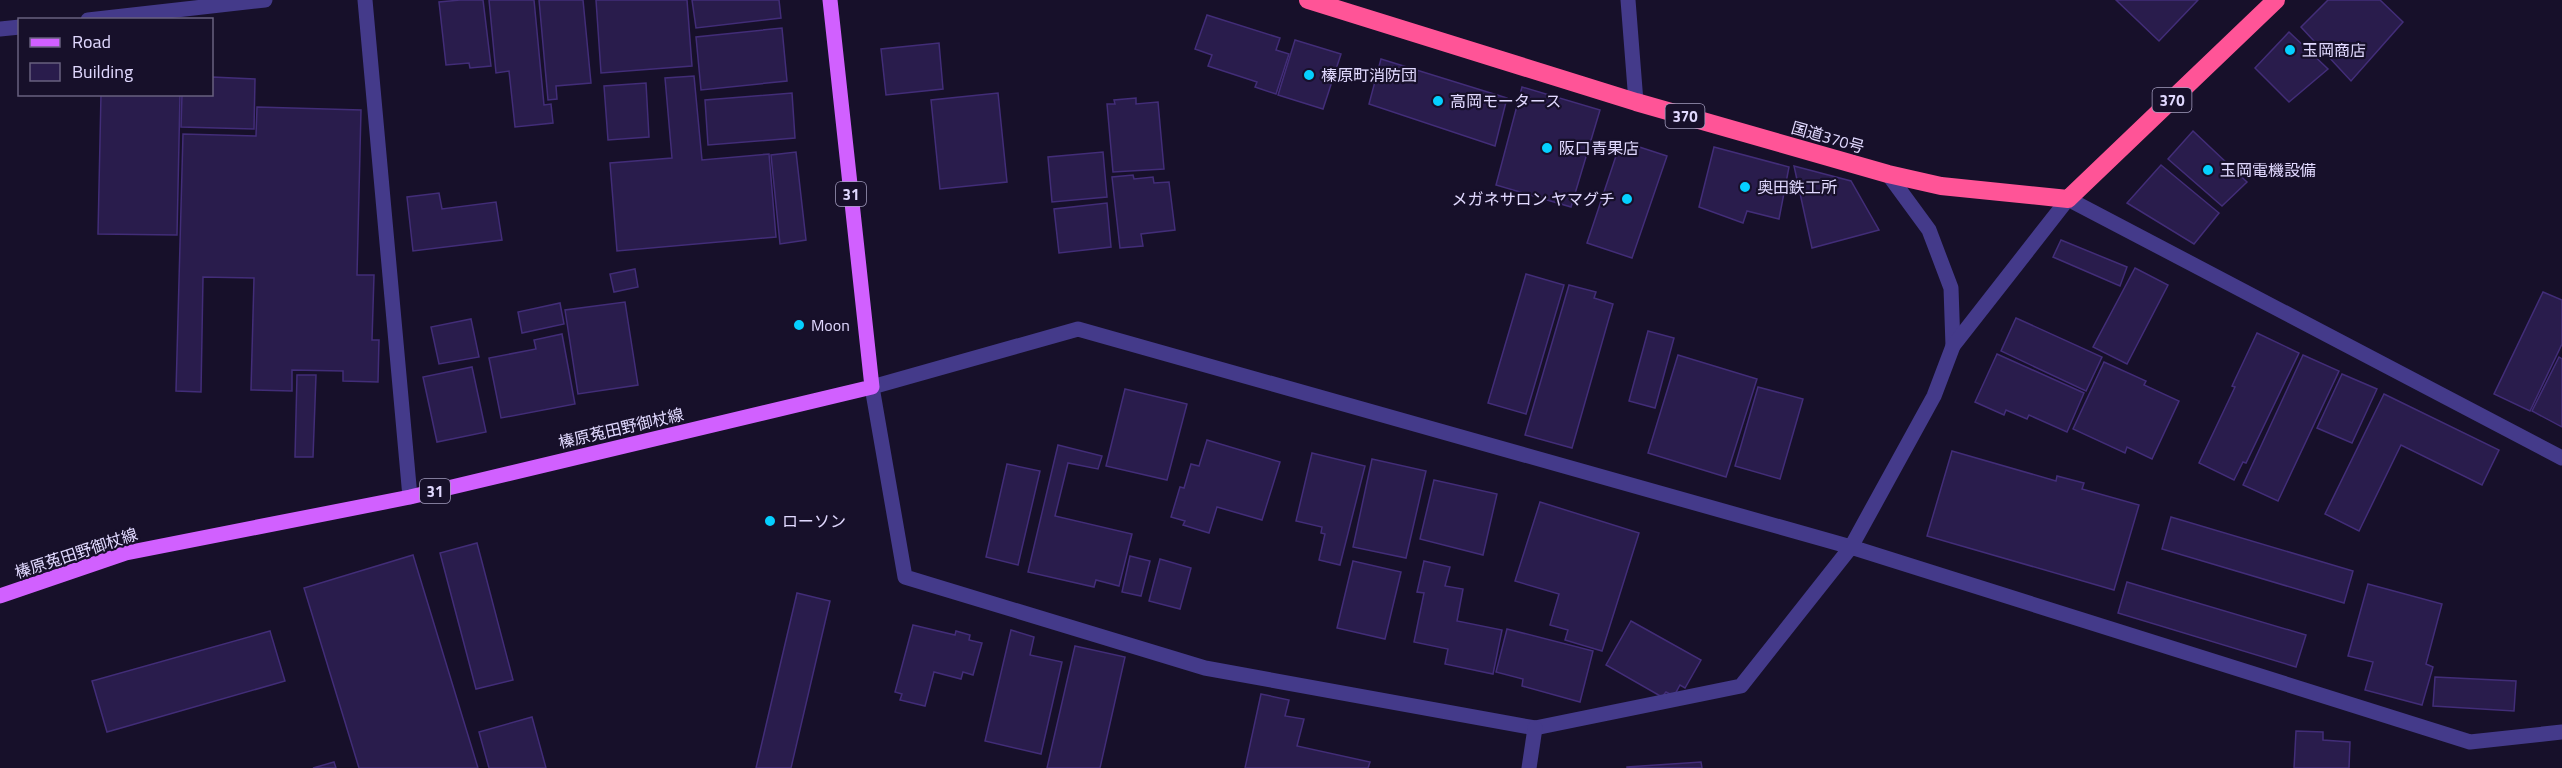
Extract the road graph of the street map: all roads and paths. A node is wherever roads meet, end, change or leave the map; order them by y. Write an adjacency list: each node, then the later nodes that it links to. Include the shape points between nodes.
1 (265, 0): 7 (street)
2 (365, 0): 16 (street)
3 (830, 0): 14 (main road, 31)
4 (1308, 0): 10 (highway, 国道370号 / 370)
5 (1628, 0): 10 (street)
6 (2276, 0): 12 (highway, 370)
7 (106, 18)
8 (18, 27): 9 (street)
9 (0, 29)
10 (1636, 102): 11 (highway, 国道370号 / 370)
11 (1888, 174): 12 (highway, 国道370号 / 370, via 1941,186); 13 (street, via 1929,230 1951,288)
12 (2068, 200): 13 (street); 15 (street)
13 (1953, 346): 17 (street, via 1934,396)
14 (872, 387): 16 (main road, 榛原菟田野御杖線 / 31); 17 (street, via 1078,329); 19 (street, via 905,577 1205,668)
15 (2562, 458)
16 (410, 496): 18 (main road, 榛原菟田野御杖線 / 31, via 126,553)
17 (1851, 547): 19 (street, via 1741,686); 20 (street, via 2470,742)
18 (0, 596)
19 (1535, 728): 21 (street)
20 (2562, 732)
21 (1529, 768)

